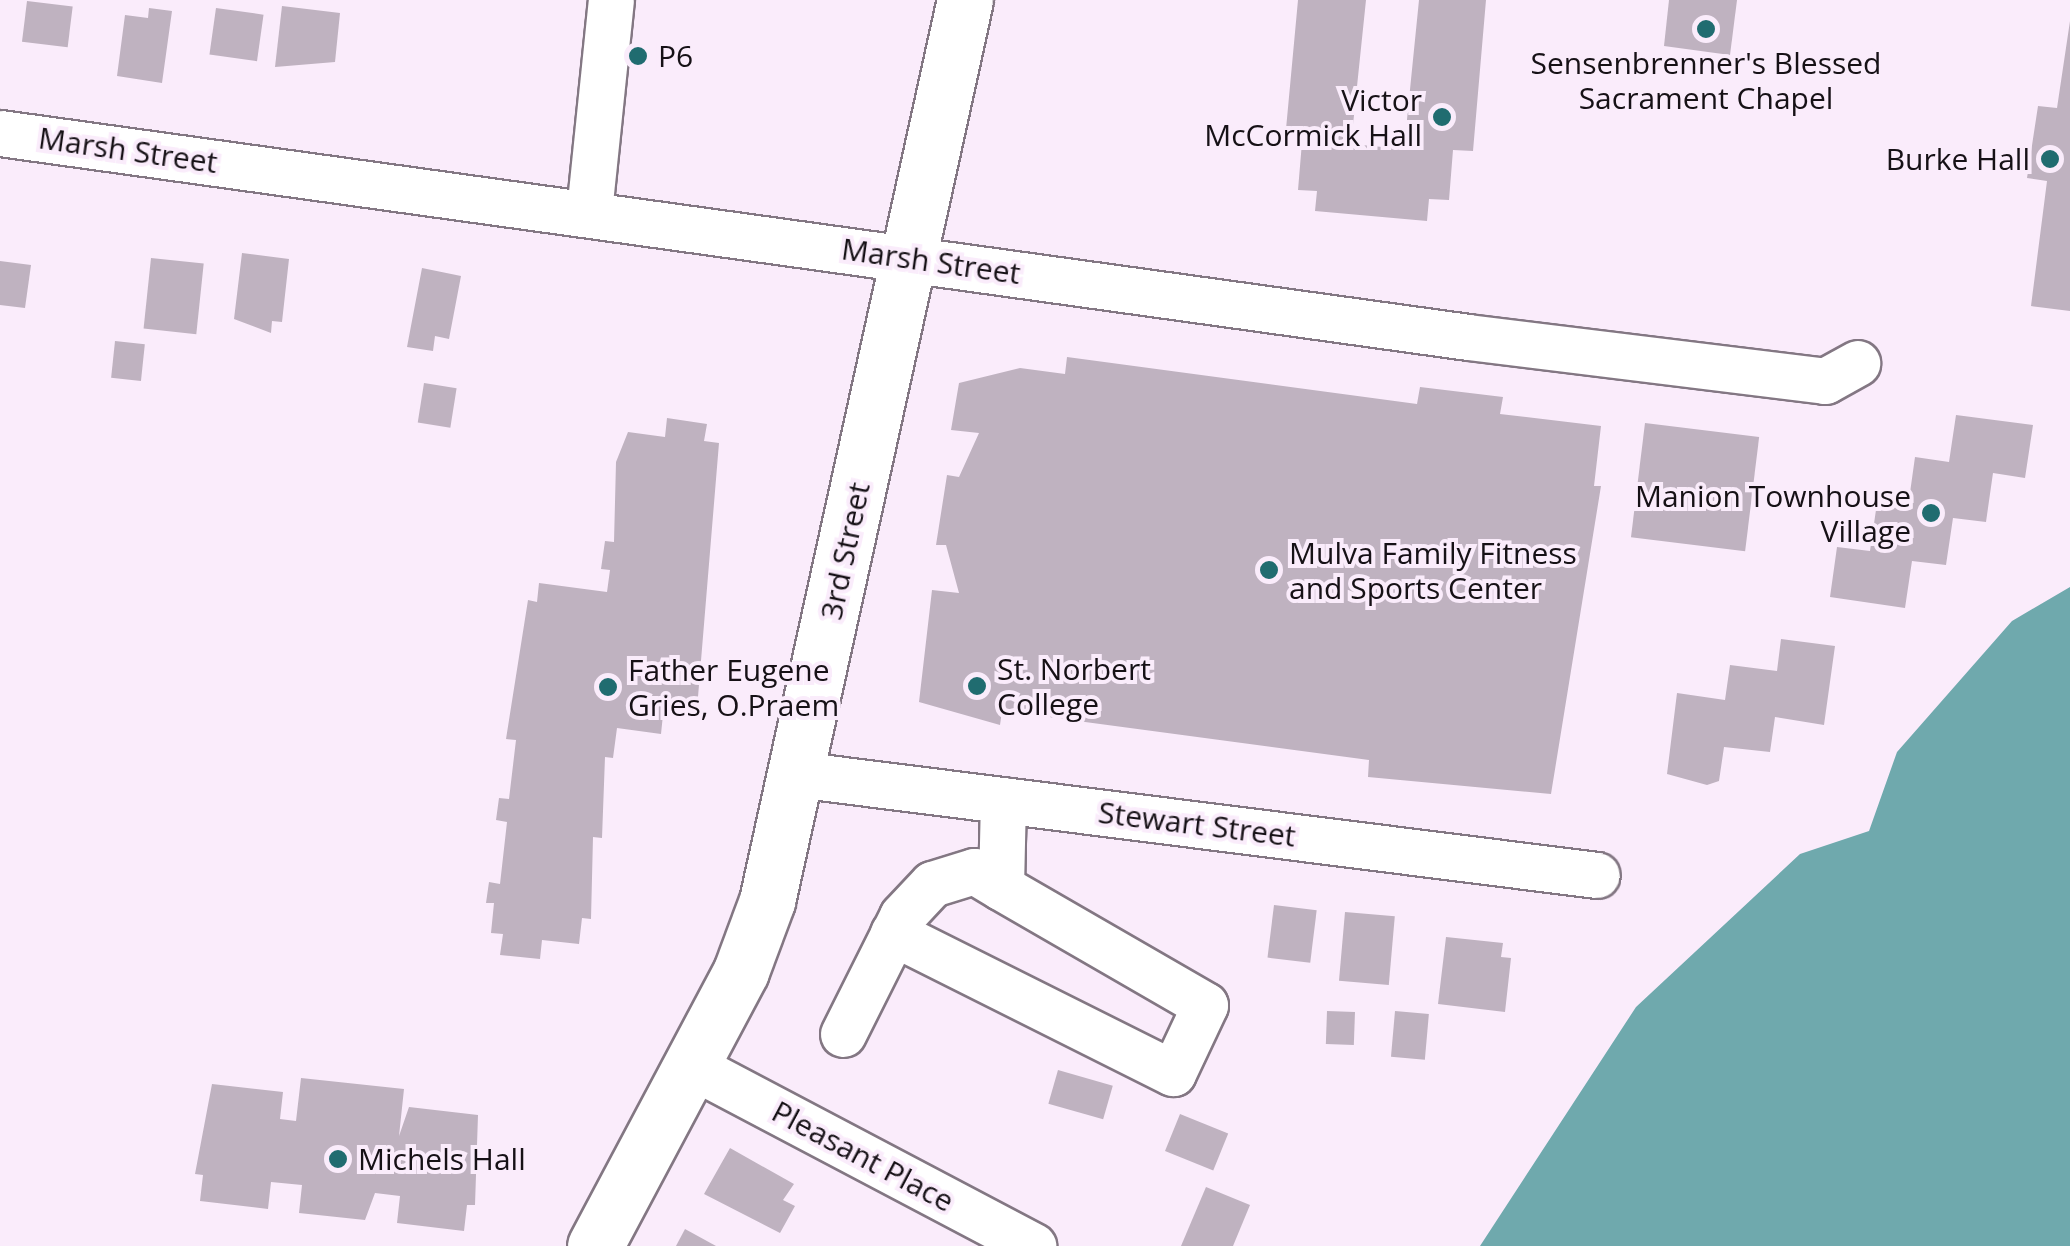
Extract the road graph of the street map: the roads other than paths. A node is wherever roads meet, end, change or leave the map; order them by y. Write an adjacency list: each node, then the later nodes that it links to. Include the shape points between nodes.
1 (611, 0): 4 (street)
2 (965, 0): 5 (main road, 3rd Street)
3 (0, 133): 4 (street, Marsh Street)
4 (589, 212): 5 (street, Marsh Street)
5 (908, 258): 6 (street, Marsh Street, via 1825,381); 7 (main road, 3rd Street)
6 (1857, 363)
7 (796, 774): 8 (street, Stewart Street); 13 (main road, 3rd Street, via 767,902)
8 (1003, 800): 9 (street, Stewart Street); 10 (street)
9 (1596, 875)
10 (1001, 887): 11 (street, via 974,871 932,884); 11 (street, via 1205,1005 1174,1073)
11 (894, 933): 12 (street)
12 (843, 1034)
13 (692, 1066): 14 (main road, 3rd Street); 15 (street, Pleasant Place)
14 (594, 1246)
15 (1032, 1246)

